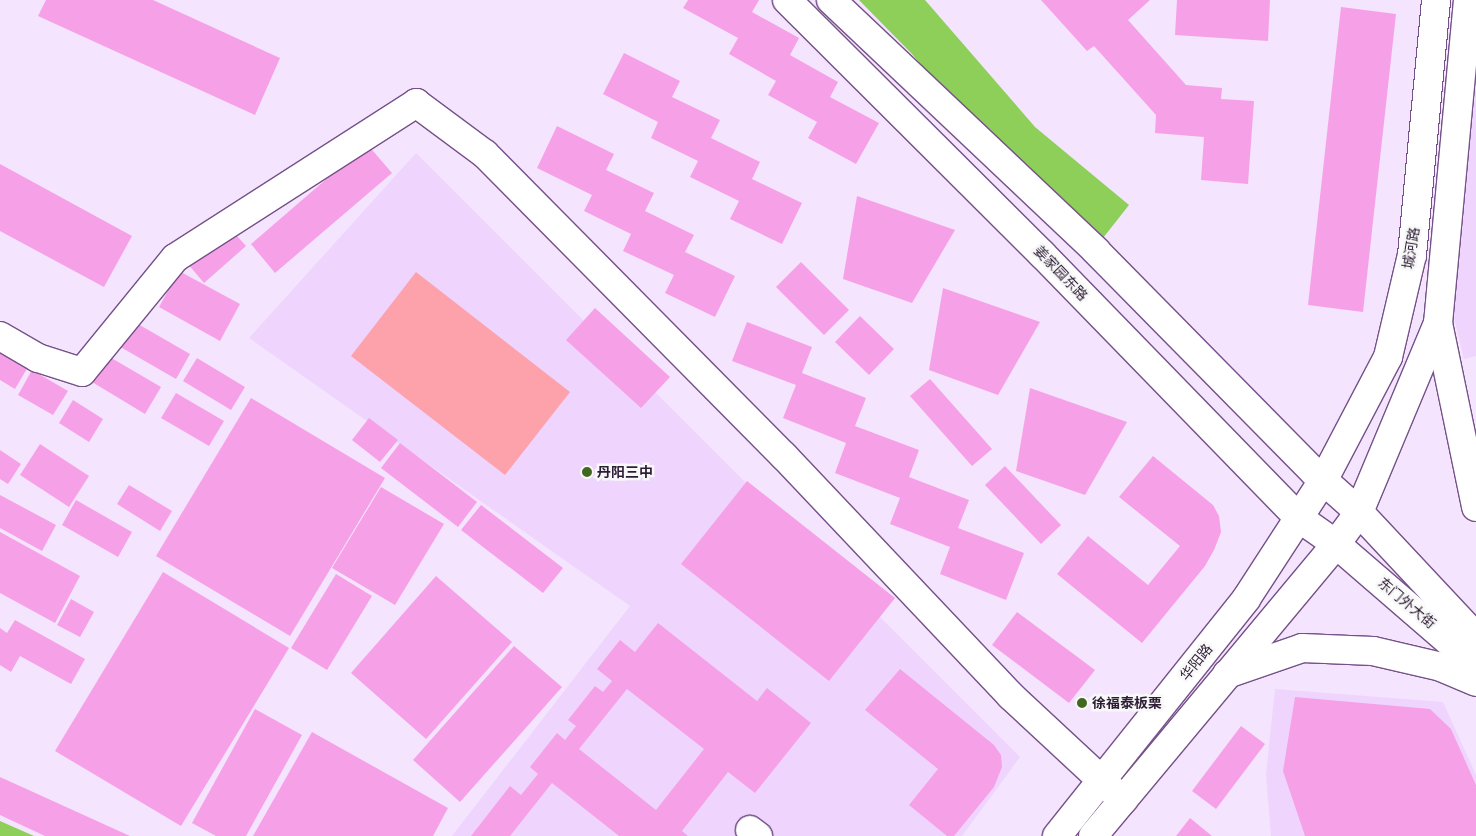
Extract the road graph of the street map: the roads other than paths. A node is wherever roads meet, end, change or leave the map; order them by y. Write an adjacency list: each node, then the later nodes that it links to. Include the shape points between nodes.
1 (787, 0): 10 (main road, 姜家园东路, via 1042,254)
2 (831, 0): 7 (main road, via 1096,251)
3 (1436, 0): 7 (main road, 城河路, via 1412,254 1388,356)
4 (1468, 0): 5 (main road)
5 (1438, 323): 8 (main road); 9 (main road)
6 (0, 336): 16 (main road, via 38,358 82,372 175,258 416,103 485,154 784,456 1011,696)
7 (1324, 480): 9 (main road); 10 (main road, 华阳路)
8 (1476, 507)
9 (1359, 512): 11 (main road); 12 (main road, 东门外大街)
10 (1299, 518): 11 (main road, 姜家园东路); 16 (main road, 华阳路, via 1246,599)
11 (1336, 544): 13 (main road, 东门外大街); 14 (main road)
12 (1476, 637)
13 (1476, 665)
14 (1226, 674): 15 (main road, via 1302,648 1373,650 1441,667); 17 (main road)
15 (1476, 682)
16 (1102, 780): 17 (main road); 18 (main road, 华阳路)
17 (1123, 800): 19 (main road)
18 (1056, 836)
19 (1093, 836)

